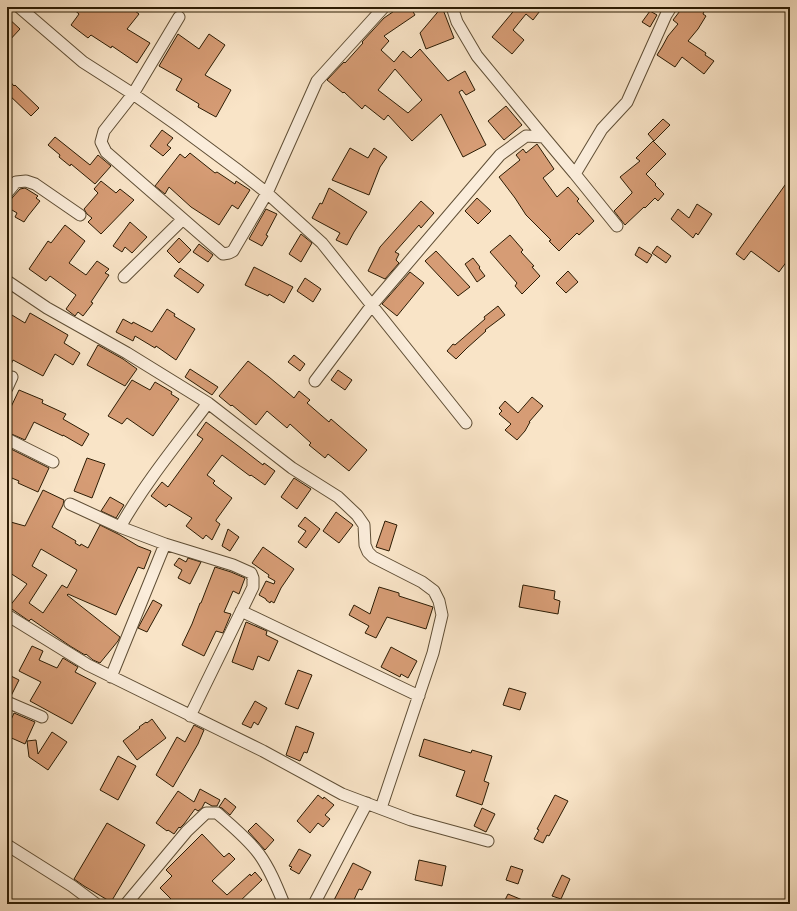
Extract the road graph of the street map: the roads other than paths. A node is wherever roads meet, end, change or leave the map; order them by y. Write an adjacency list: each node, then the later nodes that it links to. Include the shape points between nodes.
1 (19, 7): 6 (street, via 83,62)
2 (384, 7): 10 (street, via 318,81)
3 (452, 7): 7 (street, via 457,22 477,56)
4 (671, 7): 8 (street, via 627,102 602,129)
5 (178, 17): 6 (street)
6 (133, 94): 10 (street); 12 (street, via 104,131 101,142 106,152)
7 (544, 137): 8 (street); 16 (street, via 526,136 500,155)
8 (575, 174): 13 (street)
9 (7, 193): 11 (street, via 16,182 26,181 35,184)
10 (267, 193): 12 (street, via 229,254 223,254); 16 (street, via 322,243)
11 (80, 215)
12 (183, 219): 14 (street)
13 (617, 226)
14 (124, 277)
15 (7, 281): 20 (street, via 47,308 127,353)
16 (372, 305): 18 (street); 21 (street)
17 (12, 378): 19 (street)
18 (315, 381)
19 (7, 388)
20 (208, 404): 25 (street, via 154,474); 30 (street, via 292,468 338,497 364,525 365,545 373,557 434,590 442,615)
21 (466, 423)
22 (7, 439): 23 (street)
23 (52, 462)
24 (70, 504): 25 (street)
25 (120, 527): 26 (street)
26 (165, 544): 27 (street, via 251,573 253,587); 29 (street)
27 (241, 611): 30 (street); 32 (street)
28 (7, 615): 29 (street)
29 (111, 677): 32 (street)
30 (419, 696): 35 (street)
31 (7, 702): 33 (street)
32 (190, 716): 34 (street, via 263,751 342,794)
33 (42, 717)
34 (367, 803): 35 (street); 41 (street)
35 (381, 808): 36 (street, via 411,820)
36 (488, 841)
37 (7, 845): 38 (street)
38 (96, 904)
39 (126, 904): 40 (street, via 187,831 206,813 217,813 243,835 268,870)
40 (284, 904)
41 (314, 904)

